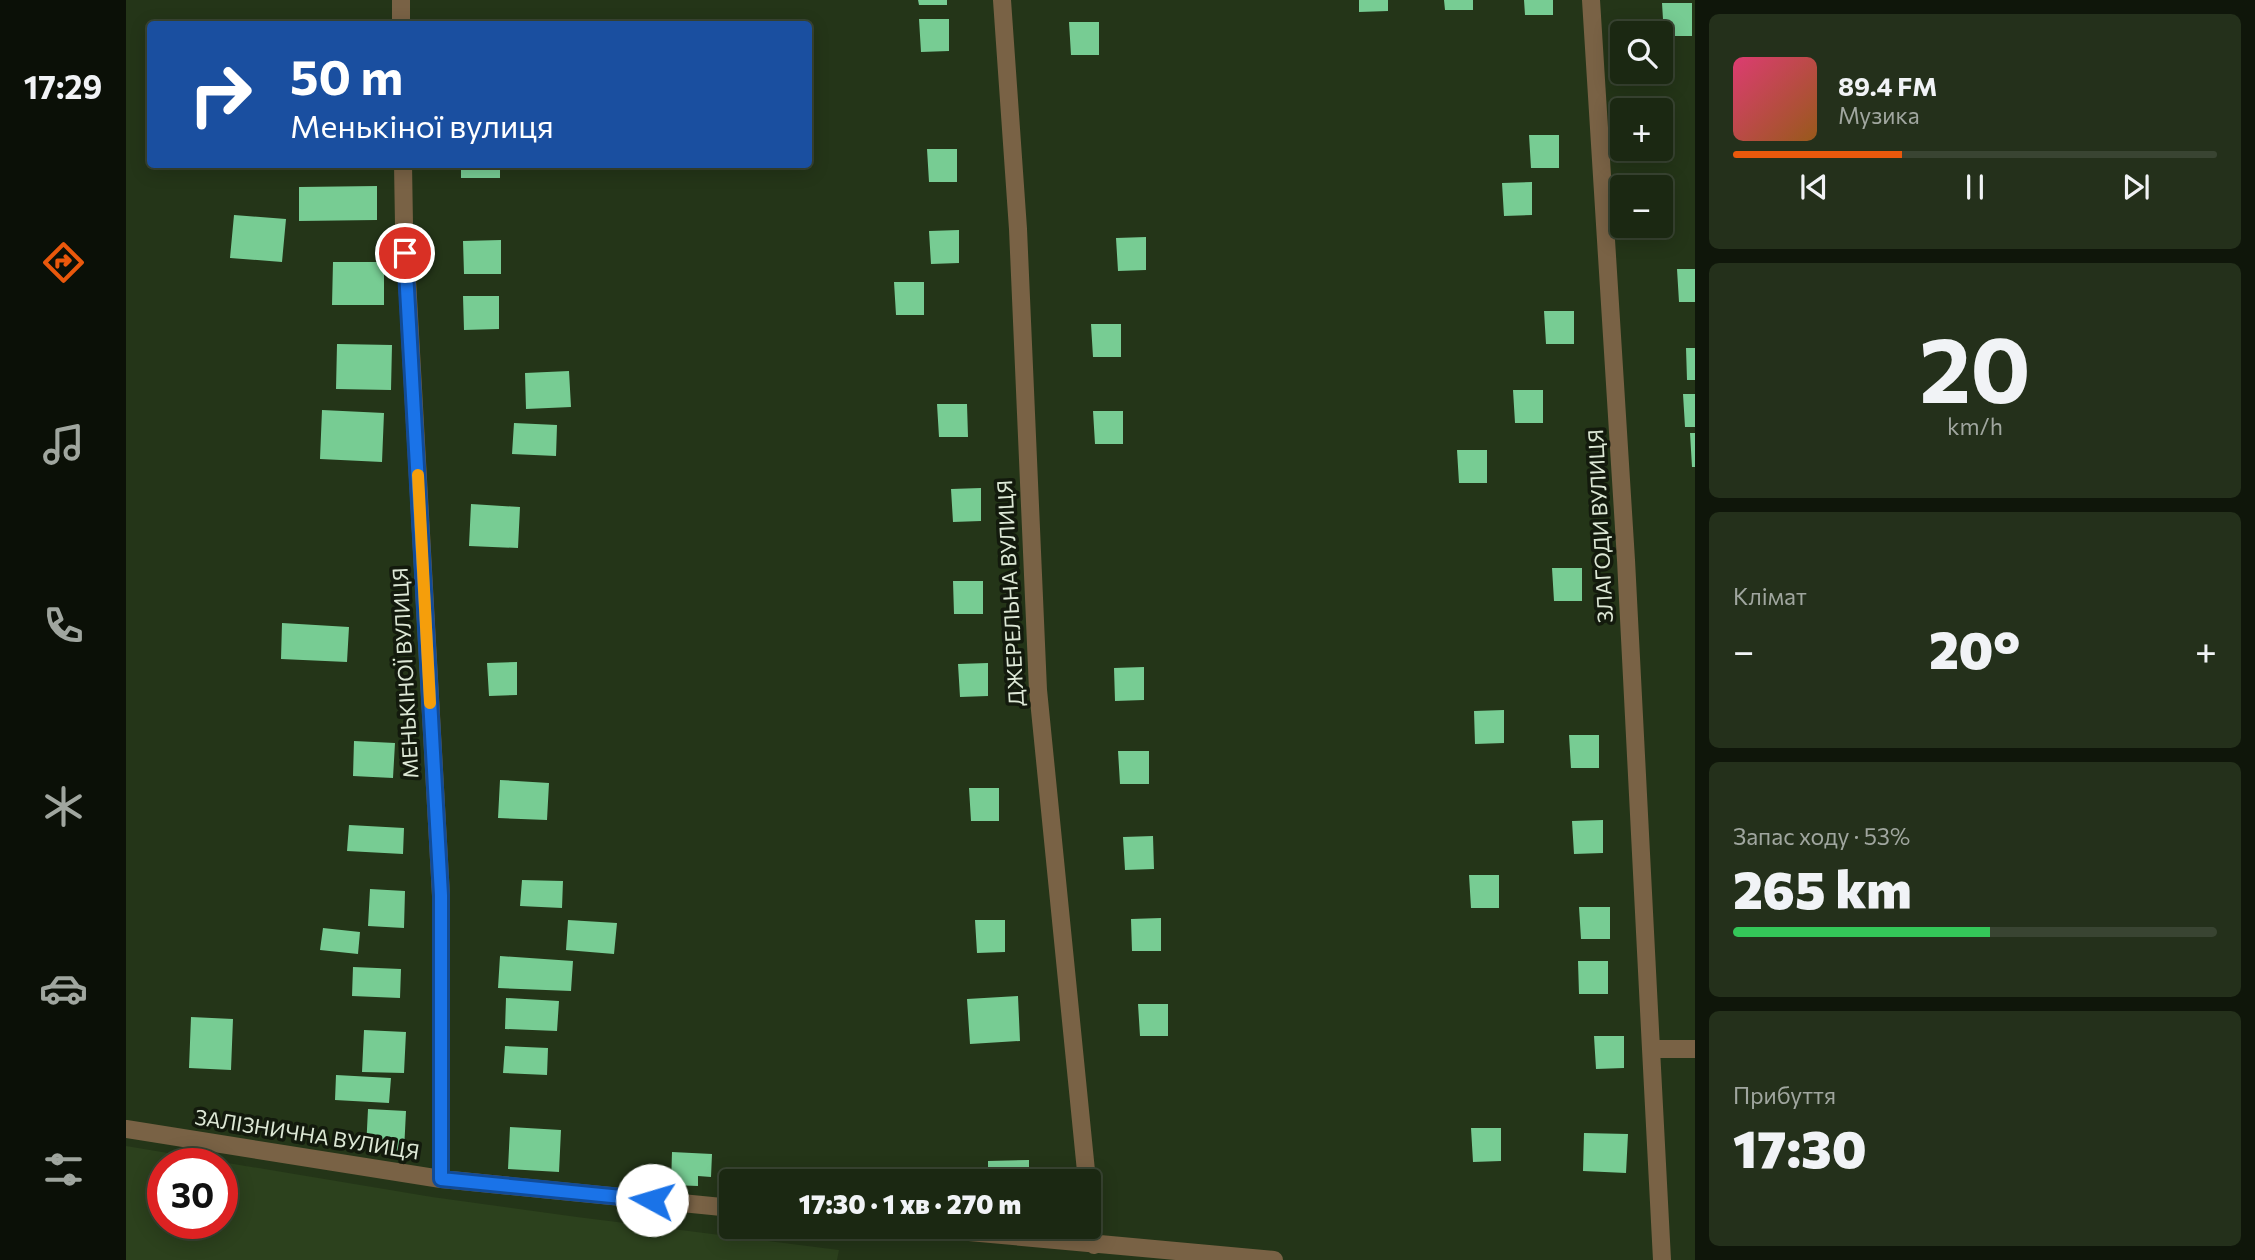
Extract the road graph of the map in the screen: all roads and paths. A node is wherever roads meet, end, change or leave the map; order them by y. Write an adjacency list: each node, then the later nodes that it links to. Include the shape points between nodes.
1 (401, 0): 4 (street)
2 (1002, 0): 9 (street, ДЖЕРЕЛЬНА ВУЛИЦЯ, via 1018,229 1038,690)
3 (1591, 0): 6 (street, ЗЛАГОДИ ВУЛИЦЯ)
4 (401, 21)
5 (403, 168): 10 (street, МЕНЬКІНОЇ ВУЛИЦЯ, via 441,895)
6 (1651, 1049): 7 (street); 16 (street)
7 (1695, 1049)
8 (126, 1129): 10 (street, ЗАЛІЗНИЧНА ВУЛИЦЯ)
9 (1086, 1169)
10 (441, 1179): 11 (street, ЗАЛІЗНИЧНА ВУЛИЦЯ)
11 (719, 1207)
12 (1034, 1239): 14 (street)
13 (1093, 1239): 14 (street)
14 (1094, 1245): 15 (street)
15 (1274, 1260)
16 (1662, 1260)

